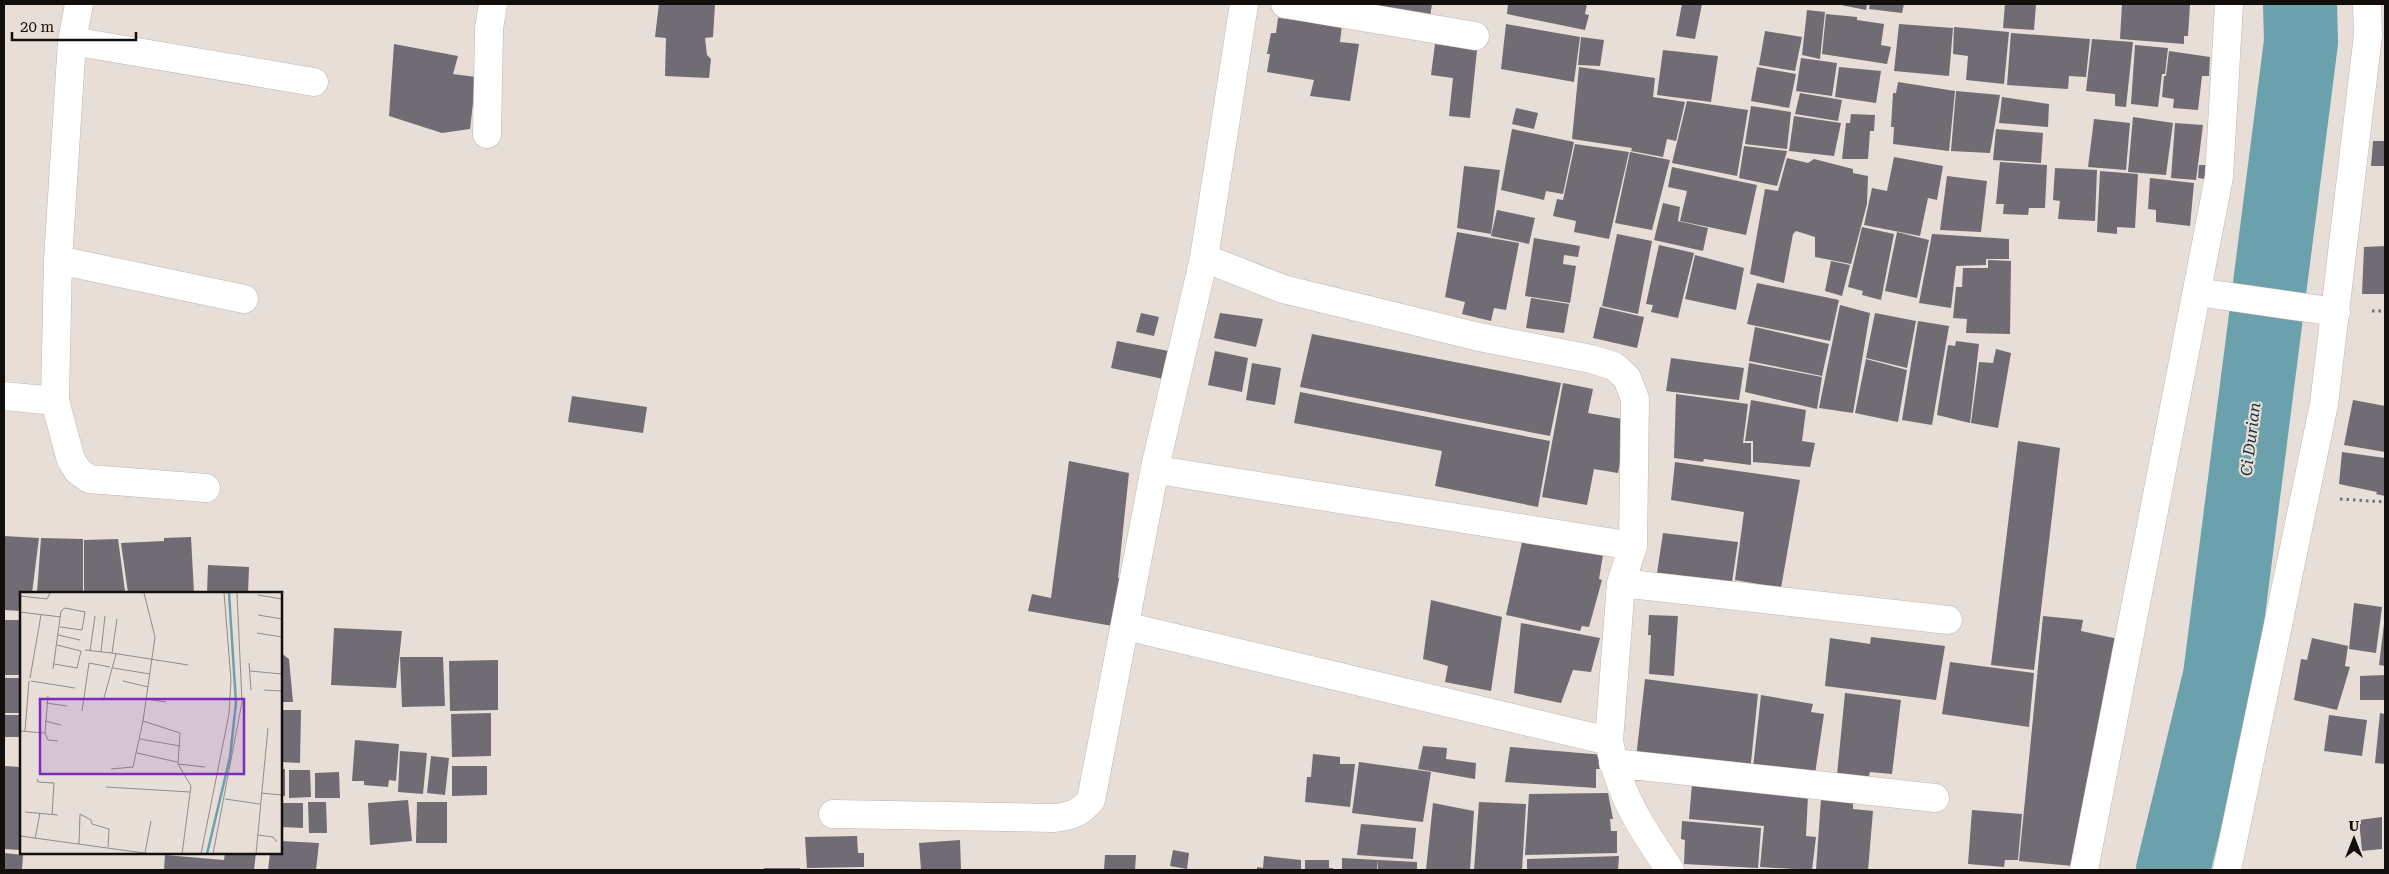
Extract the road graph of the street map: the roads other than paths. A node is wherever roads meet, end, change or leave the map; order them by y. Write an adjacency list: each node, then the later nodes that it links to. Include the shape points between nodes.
1 (79, 4): 8 (street)
2 (493, 4): 10 (street, via 489,29)
3 (1244, 4): 11 (street)
4 (1284, 4): 7 (street)
5 (2230, 4): 13 (street, via 2219,177)
6 (2367, 4): 15 (street, via 2368,35)
7 (1475, 36)
8 (72, 41): 9 (street); 12 (street)
9 (314, 82)
10 (487, 134)
11 (1204, 258): 20 (street, via 1283,289 1614,366 1627,378 1635,399); 26 (street, via 1156,463 1091,800 1082,811 1072,816 1054,818)
12 (58, 260): 14 (street); 17 (street)
13 (2197, 292): 15 (street); 28 (street)
14 (244, 299)
15 (2336, 312): 29 (street, via 2324,404)
16 (4, 396): 17 (street)
17 (55, 401): 19 (street, via 71,460 88,479)
18 (1164, 471): 20 (street)
19 (206, 488)
20 (1633, 546): 21 (street)
21 (1621, 583): 22 (street); 24 (street)
22 (1948, 620)
23 (1138, 629): 24 (street)
24 (1611, 752): 25 (street); 27 (street, via 1632,812)
25 (1935, 798)
26 (833, 814)
27 (1670, 870)
28 (2084, 870)
29 (2228, 870)

